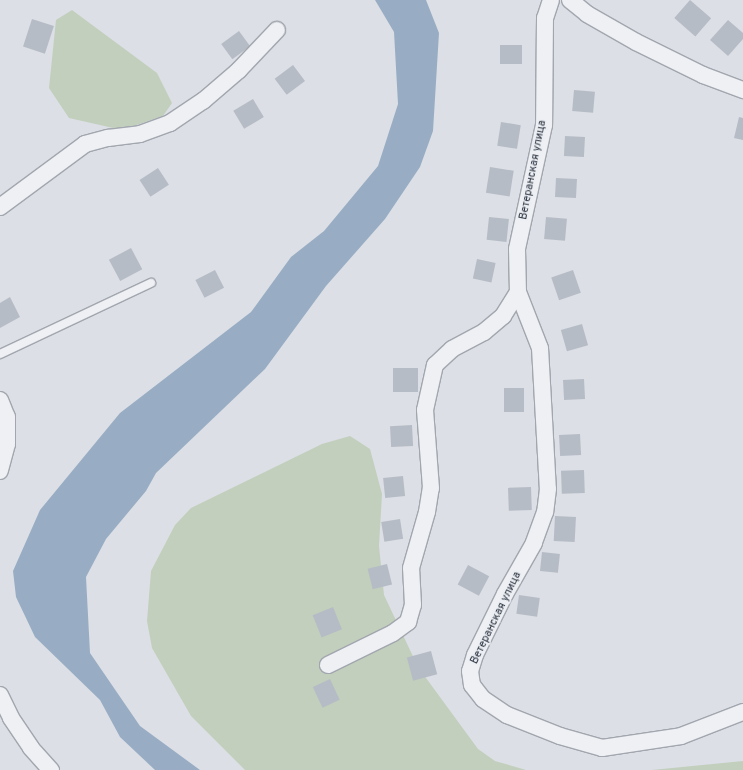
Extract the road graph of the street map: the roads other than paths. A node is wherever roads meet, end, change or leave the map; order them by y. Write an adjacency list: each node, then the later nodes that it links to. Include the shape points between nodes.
1 (551, 0): 7 (street, Ветеранская улица, via 545,18 544,125 517,249)
2 (570, 0): 4 (street, via 587,14 636,42 703,75)
3 (277, 30): 5 (street, via 239,70 203,101 170,123 140,134 85,144)
4 (743, 90)
5 (0, 207)
6 (151, 283): 8 (lane)
7 (518, 292): 11 (street, via 503,316 484,332 452,349 435,365 425,410 431,488 427,512 410,568 413,605 408,622 393,634); 13 (street, Ветеранская улица, via 540,348 548,489 545,512 534,543 475,655 470,671 472,685 483,699 507,714 560,736 602,748 681,736)
8 (0, 354)
9 (0, 400): 10 (street, via 7,417 7,444)
10 (0, 472)
11 (328, 665)
12 (0, 695): 14 (street, via 11,718 31,748)
13 (743, 712)
14 (51, 770)

